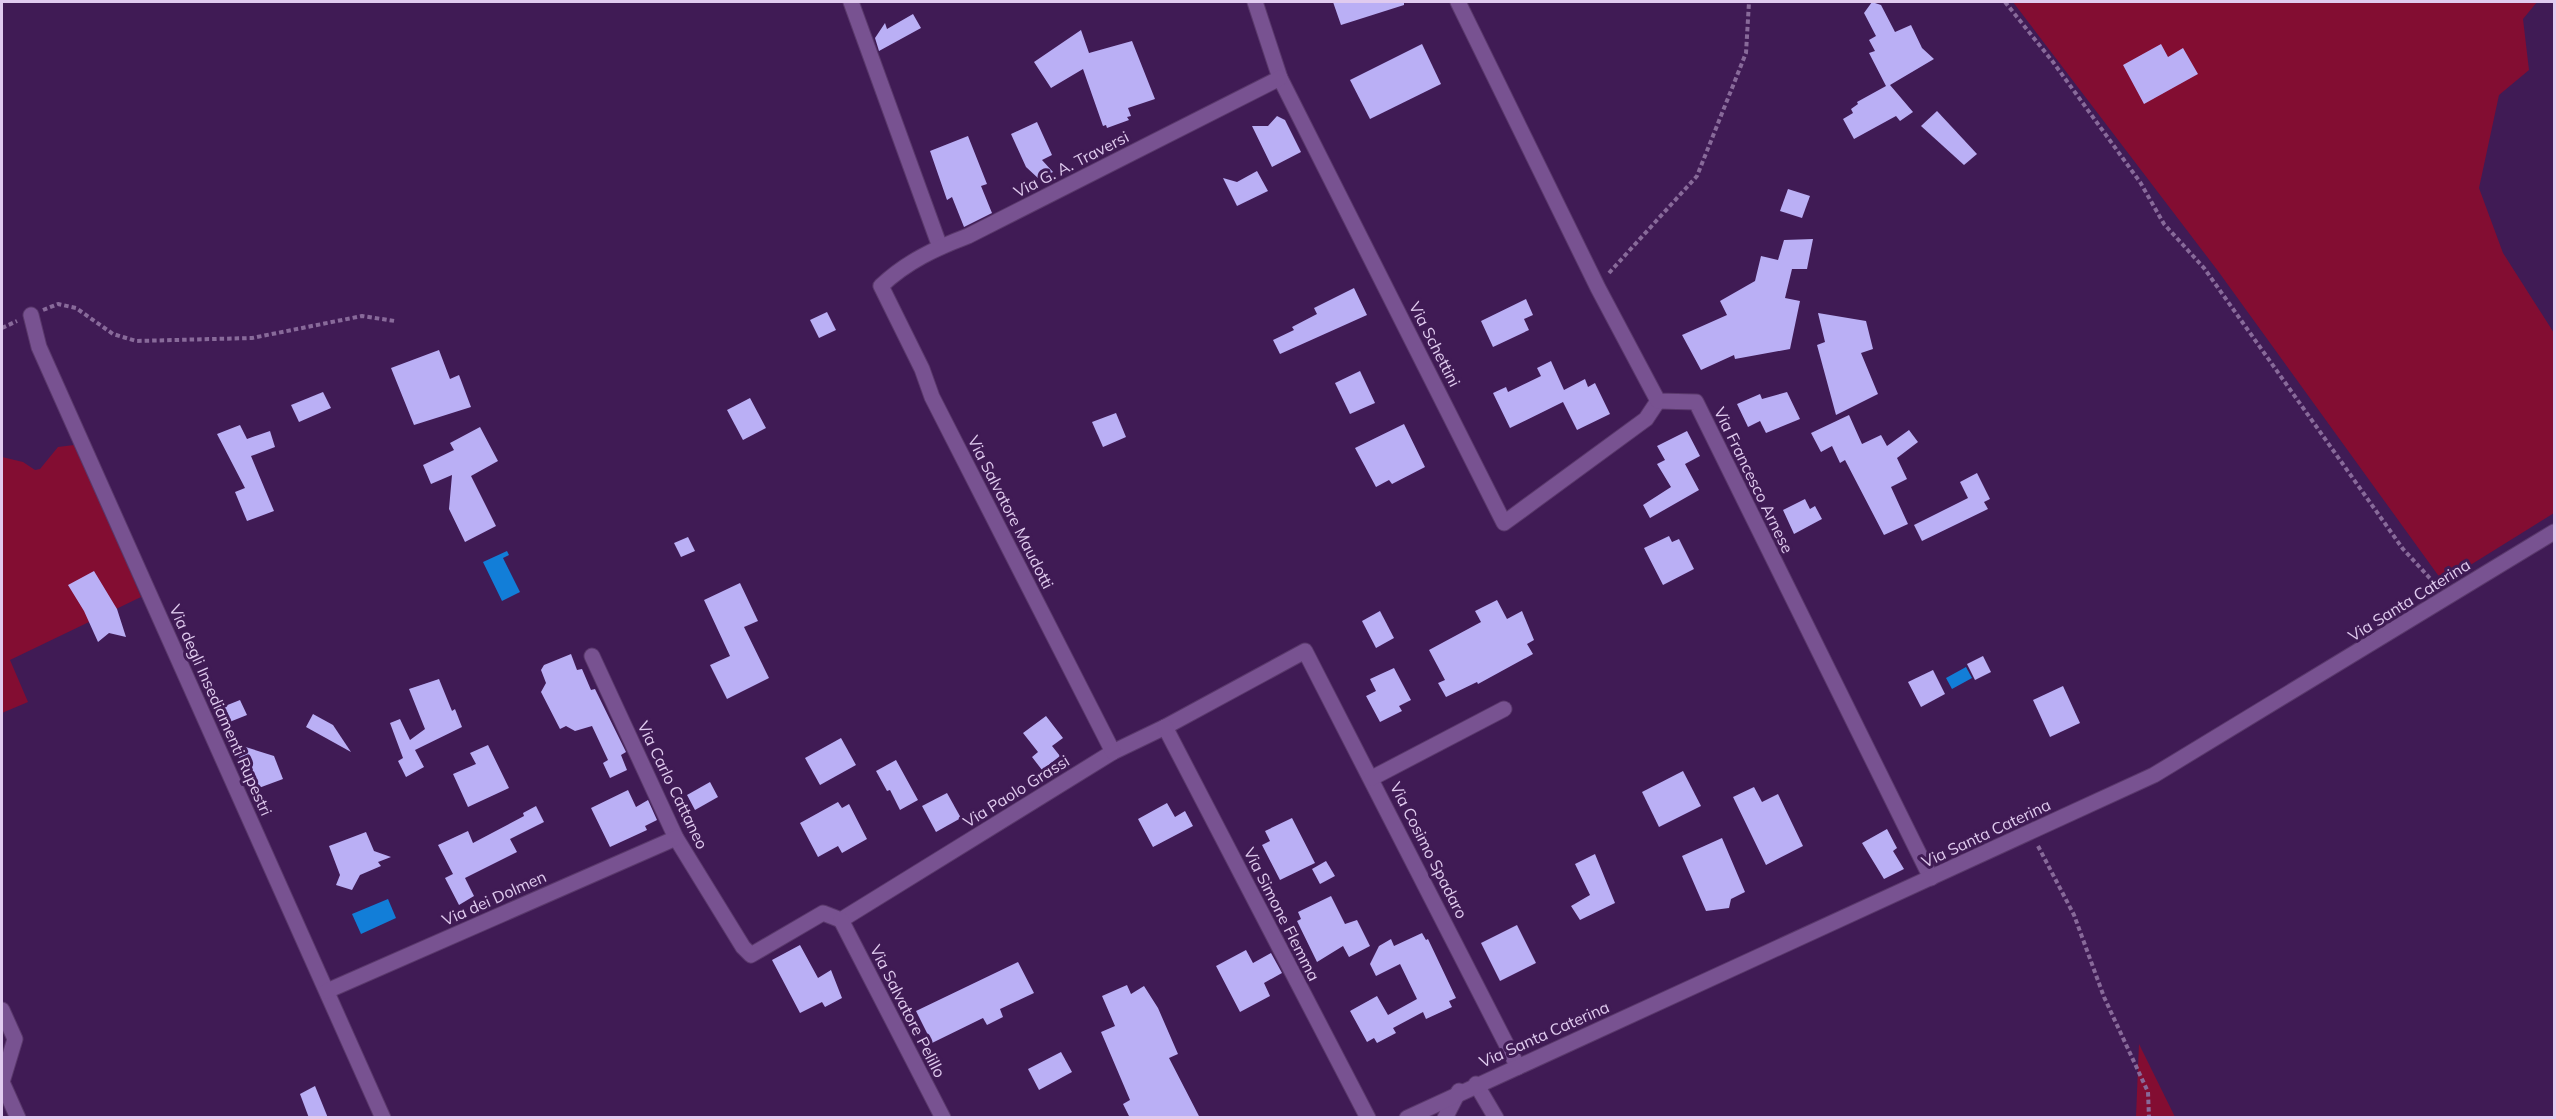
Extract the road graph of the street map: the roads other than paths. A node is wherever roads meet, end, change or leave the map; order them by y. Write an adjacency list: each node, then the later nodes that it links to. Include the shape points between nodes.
1 (851, 2): 5 (street)
2 (1255, 2): 4 (street, Via Schettini)
3 (1458, 2): 8 (street, via 1598,288)
4 (1280, 78): 5 (street, Via G. A. Traversi); 8 (street, Via Schettini, via 1504,523 1646,419)
5 (940, 247): 6 (street, Via G. A. Traversi, via 897,270)
6 (881, 286): 14 (street, Via Salvatore Maudotti, via 932,397)
7 (31, 315): 19 (street, Via degli Insediamenti Rupestri, via 39,347)
8 (1658, 401): 17 (street, Via Francesco Arnese, via 1696,402)
9 (2554, 532): 17 (street, Via Santa Caterina, via 2154,775)
10 (1305, 651): 13 (street, Via Paolo Grassi); 15 (street, Via Cosimo Spadaro)
11 (592, 656): 16 (street, Via Carlo Cattaneo)
12 (1504, 709): 15 (street)
13 (1165, 727): 14 (street, Via Paolo Grassi); 27 (street, Via Simone Flemma)
14 (1113, 752): 18 (street, Via Paolo Grassi)
15 (1372, 778): 21 (street, Via Cosimo Spadaro)
16 (676, 838): 18 (street, Via Carlo Cattaneo, via 751,955 823,913); 19 (street, Via dei Dolmen)
17 (1931, 878): 21 (street, Via Santa Caterina)
18 (841, 920): 26 (street, Via Salvatore Pelillo)
19 (327, 991): 25 (street, Via degli Insediamenti Rupestri)
20 (2, 1010): 24 (street, via 15,1040 2,1082)
21 (1518, 1067): 22 (street, Via Santa Caterina)
22 (1476, 1084): 23 (street, Via Santa Caterina); 30 (street)
23 (1460, 1091): 28 (street, Via Santa Caterina); 29 (street)
24 (18, 1118)
25 (383, 1118)
26 (943, 1118)
27 (1368, 1118)
28 (1407, 1118)
29 (1445, 1118)
30 (1496, 1118)

